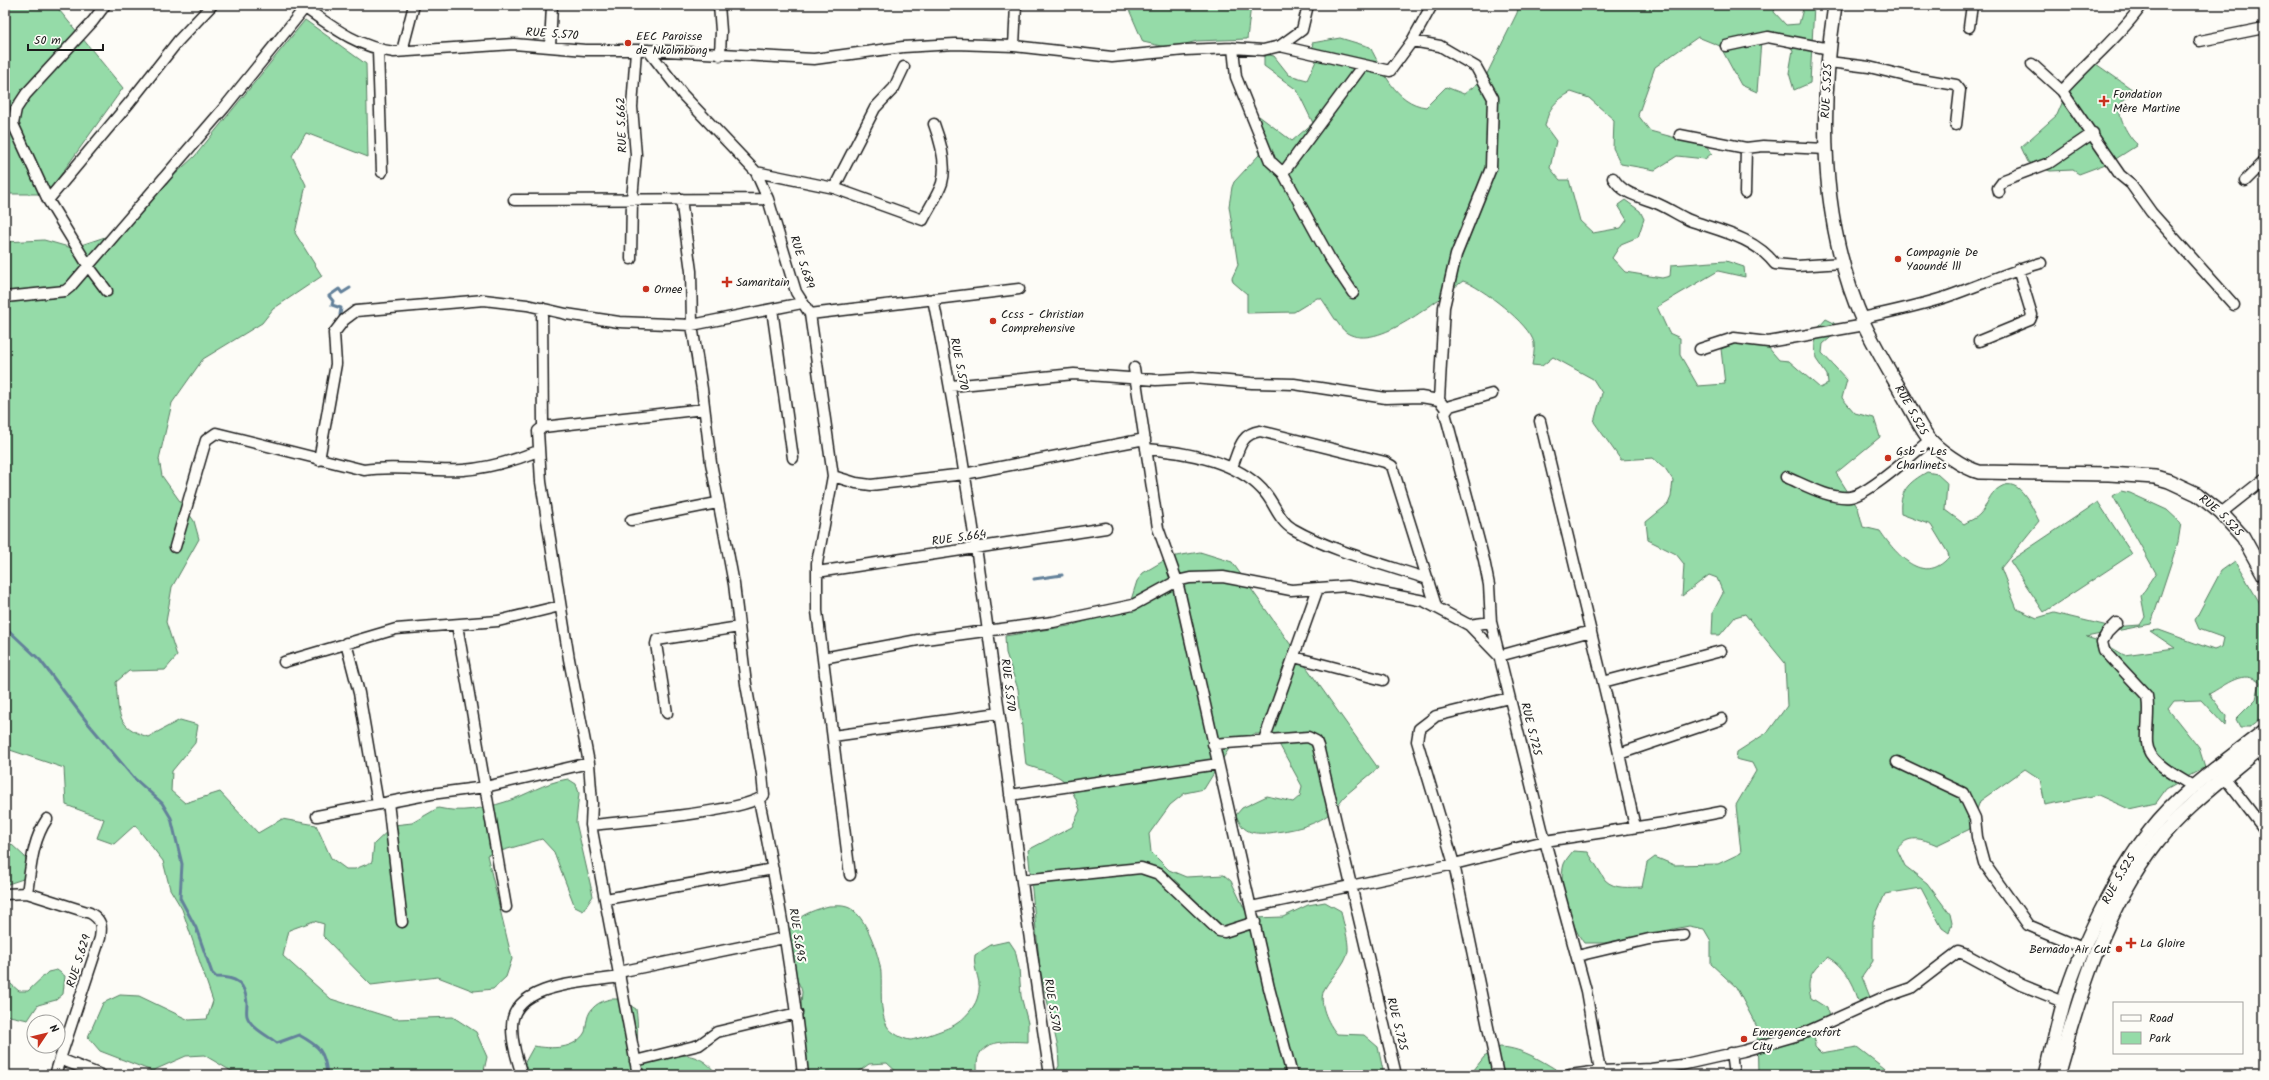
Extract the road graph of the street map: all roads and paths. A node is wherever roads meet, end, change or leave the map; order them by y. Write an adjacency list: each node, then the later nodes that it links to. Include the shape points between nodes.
1 (105, 5): 51 (street, via 26,94 16,109 13,124)
2 (212, 5): 51 (street, via 178,41)
3 (414, 5): 26 (street)
4 (552, 5): 20 (street)
5 (719, 5): 27 (street)
6 (1016, 5): 17 (street)
7 (1308, 5): 18 (street, via 1302,30)
8 (1432, 5): 15 (street)
9 (1835, 5): 22 (street, RUE 5.525)
10 (1972, 5): 13 (street)
11 (2142, 5): 32 (street, via 2116,36)
12 (304, 6): 23 (street, RUE 5.570, via 350,39); 56 (street, via 224,108)
13 (1970, 27)
14 (2264, 28): 16 (street)
15 (1412, 41): 30 (street, via 1390,71); 75 (street, via 1440,46 1476,67 1493,98 1491,168 1456,255 1444,307)
16 (2200, 41)
17 (1014, 46): 21 (street, RUE 5.570, via 1112,57); 27 (street, RUE 5.570, via 955,44 903,47 814,59)
18 (1280, 46): 21 (street, RUE 5.570, via 1263,50); 30 (street)
19 (1726, 46): 22 (street, via 1768,37)
20 (550, 47): 24 (street, RUE 5.570); 26 (street, RUE 5.570, via 514,44)
21 (1233, 48): 42 (street, via 1236,77 1270,161)
22 (1830, 48): 28 (street, RUE 5.525)
23 (378, 50): 26 (street, RUE 5.570); 40 (street)
24 (636, 50): 25 (street, RUE 5.570); 48 (street, RUE 5.662, via 632,107 636,155)
25 (648, 50): 27 (street, RUE 5.570); 41 (street, RUE 5.689, via 683,95)
26 (402, 52)
27 (720, 55)
28 (1829, 62): 34 (street, via 1953,83 1960,90); 38 (street, RUE 5.525)
29 (2032, 64): 32 (street)
30 (1363, 65): 42 (street)
31 (904, 66): 45 (street, via 894,88 875,108)
32 (2062, 91): 35 (street)
33 (934, 124): 45 (street, via 944,170 942,183 923,220)
34 (1956, 125)
35 (2093, 133): 46 (street, via 2049,163 2004,180 1998,188); 64 (street, via 2120,175 2131,184 2151,212)
36 (1680, 135): 37 (street)
37 (1746, 148): 38 (street, via 1763,146); 47 (street)
38 (1826, 149): 54 (street, RUE 5.525, via 1828,181)
39 (2264, 162): 44 (street)
40 (382, 172)
41 (756, 172): 45 (street); 50 (street, RUE 5.689)
42 (1283, 173): 60 (street, via 1329,257)
43 (1613, 178): 54 (street, via 1619,187 1628,193 1689,219 1731,233 1765,252 1775,264 1797,266)
44 (2245, 181)
45 (834, 188)
46 (1999, 192)
47 (1744, 193)
48 (632, 199): 49 (street); 52 (street); 53 (street, RUE 5.662)
49 (681, 199): 50 (street); 69 (street, via 691,272)
50 (768, 199): 63 (street, RUE 5.689, via 792,279)
51 (48, 200): 56 (street)
52 (514, 200)
53 (631, 259)
54 (1842, 262): 68 (street, RUE 5.525)
55 (2041, 263): 57 (street)
56 (89, 267): 59 (street); 61 (street, via 65,291)
57 (2018, 269): 68 (street, via 1946,297); 70 (street, via 2032,315 2030,320)
58 (1019, 289): 62 (street)
59 (107, 291)
60 (1353, 293)
61 (5, 296)
62 (933, 299): 67 (street); 73 (street, RUE 5.570)
63 (802, 303): 66 (street); 67 (street, RUE 5.689)
64 (2234, 305)
65 (542, 308): 69 (street, via 619,322); 79 (street); 84 (street, via 484,300 356,311 344,320 334,333 336,364)
66 (772, 309): 69 (street); 83 (street)
67 (810, 314): 87 (street)
68 (1864, 322): 71 (street, via 1768,342 1734,338); 80 (street, RUE 5.525)
69 (692, 325): 76 (street)
70 (1979, 341)
71 (1700, 349)
72 (1135, 374): 73 (street, via 1074,374); 75 (street, via 1156,380 1193,378 1294,384 1386,398 1421,397); 81 (street)
73 (951, 386): 86 (street, RUE 5.570)
74 (1492, 394): 77 (street, via 1450,406)
75 (1439, 400): 77 (street)
76 (704, 409): 79 (street); 90 (street)
77 (1447, 410): 103 (street, RUE 5.725, via 1445,413 1484,560)
78 (1540, 421): 109 (street)
79 (543, 427): 82 (street, via 538,431)
80 (1930, 440): 88 (street, via 1861,494 1850,497 1816,490); 91 (street, RUE 5.525, via 1972,470 2155,477 2197,494)
81 (1145, 444): 85 (street); 86 (street); 99 (street, via 1158,528)
82 (538, 451): 84 (street, via 498,465 462,470 386,467 364,470); 101 (street, via 540,482)
83 (793, 458)
84 (319, 460): 94 (street, via 216,433 210,436 206,440)
85 (1232, 467): 98 (street, via 1265,493 1292,529 1348,553); 98 (street, via 1245,436 1250,432 1260,431 1385,462 1392,466 1394,471)
86 (964, 474): 87 (street, via 871,484 856,483); 95 (street, RUE 5.570)
87 (833, 476): 96 (street)
88 (1786, 478)
89 (2264, 479): 91 (street)
90 (717, 503): 92 (street); 107 (street, via 734,584)
91 (2221, 513): 97 (street, RUE 5.525, via 2243,537)
92 (631, 520)
93 (1106, 528): 95 (street, RUE 5.664)
94 (175, 547)
95 (976, 549): 96 (street, RUE 5.664); 108 (street, RUE 5.570)
96 (817, 572): 114 (street, via 817,611)
97 (2264, 575)
98 (1428, 579): 102 (street)
99 (1177, 581): 100 (street, via 1223,577 1291,590); 108 (street, via 1133,605 1053,622); 125 (street)
100 (1318, 588): 102 (street, via 1365,588); 113 (street)
101 (560, 606): 105 (street, via 498,621); 129 (street)
102 (1436, 606): 106 (street)
103 (1492, 622): 106 (street); 112 (street, RUE 5.725)
104 (2117, 623): 133 (street, via 2102,642 2104,650 2147,696 2149,752 2155,760)
105 (457, 625): 110 (street, via 396,629); 132 (street)
106 (1469, 625): 112 (street)
107 (739, 627): 119 (street, via 657,640); 135 (street, via 762,774 764,796)
108 (988, 631): 114 (street, via 918,640); 120 (street, RUE 5.570)
109 (1591, 631): 112 (street); 117 (street)
110 (346, 643): 115 (street); 137 (street, via 359,693)
111 (1721, 651): 117 (street)
112 (1500, 656): 118 (street, RUE 5.725)
113 (1294, 657): 116 (street); 124 (street)
114 (823, 658): 123 (street)
115 (284, 662)
116 (1383, 680)
117 (1603, 682): 127 (street)
118 (1509, 698): 144 (street, RUE 5.725); 145 (street, via 1436,716 1419,729 1417,741)
119 (667, 713)
120 (999, 713): 123 (street); 134 (street, RUE 5.570)
121 (1722, 719): 127 (street)
122 (2264, 731): 133 (street, RUE 5.525)
123 (833, 736): 147 (street)
124 (1264, 740): 125 (street, RUE 5.725); 149 (street, RUE 5.725, via 1308,737 1316,742)
125 (1214, 744): 130 (street)
126 (2262, 751): 131 (street, RUE 5.525)
127 (1619, 754): 142 (street)
128 (1898, 762): 159 (street, via 1962,793 1976,818 1977,837 1984,863 2028,925)
129 (589, 763): 132 (street); 141 (street)
130 (1218, 764): 134 (street); 154 (street)
131 (2225, 778): 143 (street); 180 (street, RUE 5.525, via 2157,842 2126,888 2090,966 2072,1018)
132 (485, 787): 136 (street); 153 (street)
133 (2194, 787): 159 (street, RUE 5.525, via 2150,831 2132,857)
134 (1010, 795): 148 (street, RUE 5.570)
135 (759, 800): 141 (street, via 675,816); 146 (street, RUE 5.695)
136 (388, 802): 137 (street); 155 (street)
137 (378, 804): 139 (street)
138 (1721, 812): 142 (street)
139 (316, 816)
140 (47, 820): 150 (street, via 40,830 34,848)
141 (591, 825): 152 (street)
142 (1635, 828): 144 (street)
143 (2264, 829)
144 (1545, 841): 145 (street); 160 (street, RUE 5.725)
145 (1454, 864): 149 (street); 176 (street)
146 (773, 869): 152 (street); 158 (street, RUE 5.695)
147 (850, 875)
148 (1022, 880): 156 (street, via 1141,868 1159,874 1220,932); 173 (street, RUE 5.570)
149 (1351, 887): 154 (street); 175 (street, RUE 5.725)
150 (27, 892): 151 (street, RUE 5.629); 165 (street, RUE 5.629, via 90,912 102,925)
151 (5, 894)
152 (606, 899): 161 (street)
153 (506, 907)
154 (1251, 907): 156 (street)
155 (402, 922)
156 (1255, 922): 174 (street, via 1280,1036)
157 (1684, 935): 160 (street, via 1649,939)
158 (784, 938): 161 (street); 163 (street, RUE 5.695)
159 (2085, 949): 162 (street, RUE 5.525)
160 (1577, 956): 167 (street, RUE 5.725)
161 (619, 975): 166 (street); 170 (street, via 554,986 537,992 516,1009 511,1026)
162 (2064, 1002): 164 (street, via 1958,952 1911,988 1882,998 1802,1034); 179 (street, RUE 5.525)
163 (797, 1013): 166 (street, via 718,1032 699,1045); 172 (street, RUE 5.695)
164 (1732, 1053): 167 (street, via 1651,1069); 178 (street)
165 (60, 1059): 168 (street); 169 (street)
166 (635, 1061): 171 (street)
167 (1600, 1071): 177 (street)
168 (55, 1075)
169 (101, 1075)
170 (522, 1075)
171 (638, 1075)
172 (803, 1075)
173 (1050, 1075)
174 (1292, 1075)
175 (1396, 1075)
176 (1498, 1075)
177 (1570, 1075)
178 (1734, 1075)
179 (2046, 1075)
180 (2057, 1075)

